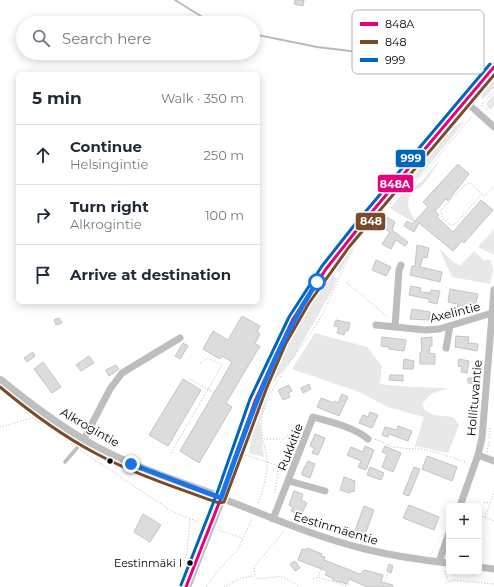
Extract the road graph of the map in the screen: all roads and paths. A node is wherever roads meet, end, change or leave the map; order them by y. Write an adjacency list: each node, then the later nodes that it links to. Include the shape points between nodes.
1 (494, 67): 3 (main road)
2 (494, 91): 4 (path)
3 (465, 101): 5 (street); 36 (main road, via 360,226 310,293 285,336 255,401)
4 (482, 105): 5 (path); 6 (path)
5 (476, 112): 7 (street); 10 (path, via 423,175)
6 (490, 114)
7 (494, 127)
8 (494, 186): 9 (path, via 485,196)
9 (482, 194): 9 (path, via 454,224 451,225 442,218 441,210 466,184 470,184)
10 (388, 206)
11 (355, 246): 31 (path, via 323,313 275,385 262,417)
12 (401, 265): 16 (street)
13 (346, 282): 16 (path)
14 (494, 290): 15 (street, Hollituvantie)
15 (492, 314): 18 (street, Axelintie); 37 (street, Hollituvantie, via 482,438)
16 (395, 324): 17 (street, Axelintie); 18 (street, Axelintie, via 426,330)
17 (376, 325)
18 (450, 326): 20 (street)
19 (180, 338): 34 (street, via 122,373 110,389)
20 (446, 348)
21 (199, 364): 24 (path, via 208,358 222,365)
22 (190, 379): 24 (path)
23 (0, 381): 34 (main road, Alkrogintie)
24 (208, 389): 25 (path); 35 (path)
25 (215, 393)
26 (22, 409): 27 (path)
27 (33, 418): 29 (path); 30 (path)
28 (310, 426): 31 (path, via 300,426 283,439); 33 (street, Rukkitie, via 314,417 363,435); 42 (street, Rukkitie)
29 (0, 427)
30 (46, 427)
31 (264, 439): 38 (path)
32 (64, 440): 34 (path)
33 (368, 440): 41 (path, via 375,439 398,448 417,448 439,453)
34 (80, 444): 40 (lane); 45 (main road, Alkrogintie); 53 (path, via 173,512)
35 (171, 452)
36 (237, 452): 38 (path); 45 (main road)
37 (478, 455): 39 (street); 48 (street, Hollituvantie)
38 (267, 460): 47 (path, via 266,480); 50 (path, via 276,465 278,470 274,504)
39 (494, 461)
40 (65, 462)
41 (470, 464)
42 (288, 481): 43 (street); 50 (street, Rukkitie)
43 (325, 491)
44 (494, 493): 49 (path)
45 (221, 498): 55 (street, Eestinmäentie); 79 (main road)
46 (484, 502): 49 (path)
47 (258, 503)
48 (461, 503)
49 (490, 504): 52 (path)
50 (278, 508): 55 (street, Rukkitie)
51 (482, 516): 52 (path)
52 (485, 517): 56 (path)
53 (190, 519): 57 (path); 64 (path)
54 (252, 519): 60 (path)
55 (273, 519): 65 (street, Eestinmäentie, via 364,549 392,556)
56 (494, 521)
57 (199, 522)
58 (285, 529): 72 (path, via 254,567)
59 (218, 530): 60 (path)
60 (243, 538): 80 (path, via 233,556)
61 (447, 539): 62 (street)
62 (443, 549): 63 (path); 65 (street)
63 (424, 555)
64 (184, 561)
65 (439, 562): 66 (street, Eestinmäentie)
66 (446, 563)
67 (322, 567): 73 (path)
68 (482, 567): 69 (street)
69 (494, 569)
70 (445, 571): 75 (path)
71 (388, 574): 83 (path)
72 (255, 576): 81 (path, via 242,578); 82 (path, via 287,577)
73 (318, 577): 74 (path); 77 (path, via 346,586)
74 (313, 579)
75 (448, 580)
76 (446, 582): 78 (path, via 453,580)
77 (348, 584)
78 (494, 584)
79 (186, 587)
80 (206, 587)
81 (224, 587)
82 (299, 587)
83 (383, 587)

